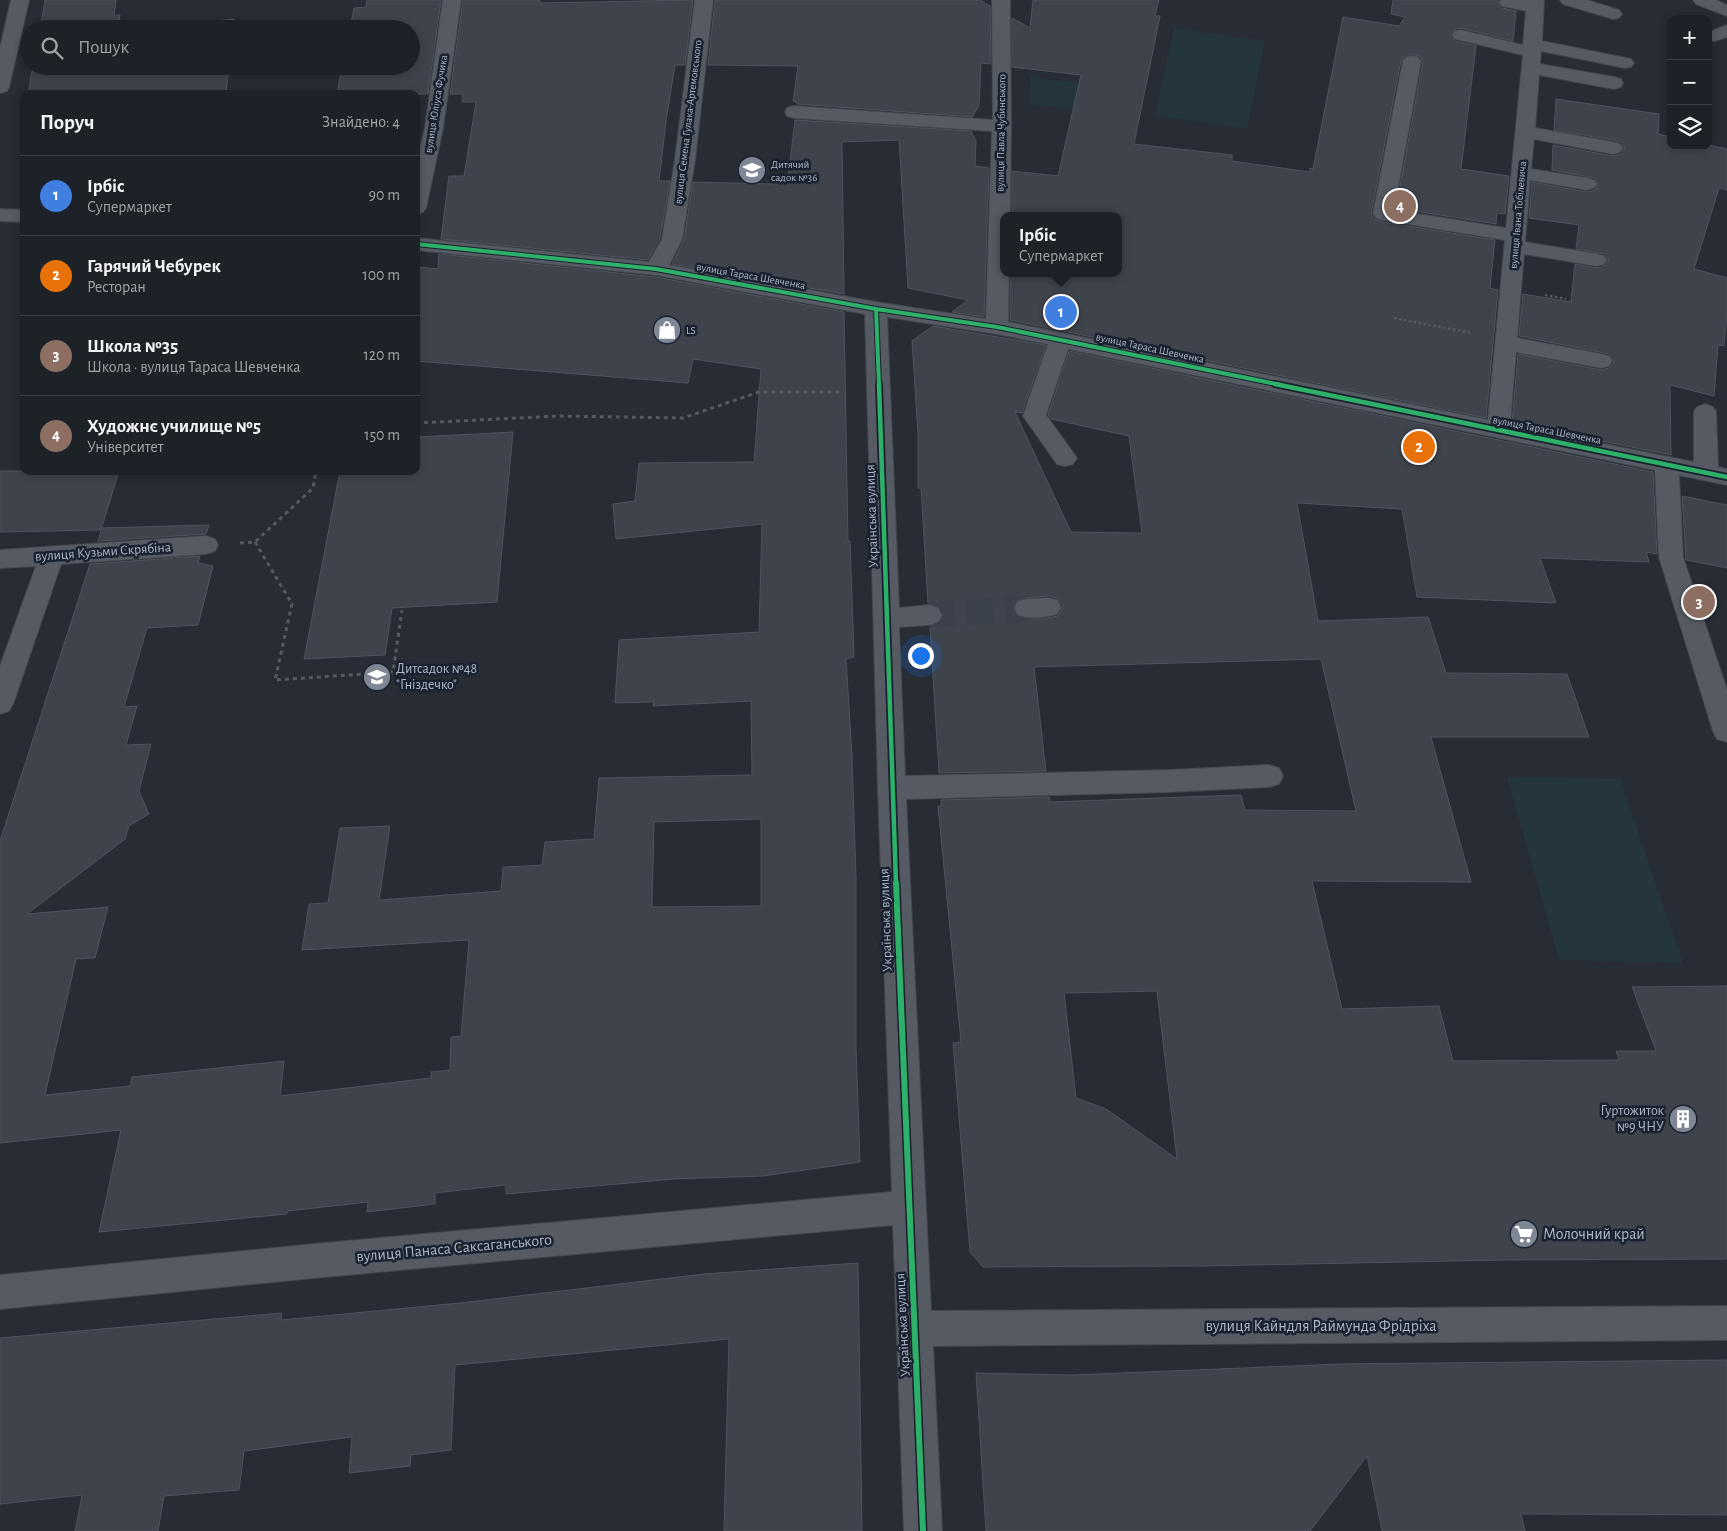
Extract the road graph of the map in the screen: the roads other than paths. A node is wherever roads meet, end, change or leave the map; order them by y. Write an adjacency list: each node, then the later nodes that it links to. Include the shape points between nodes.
1 (20, 0): 16 (street)
2 (452, 0): 23 (street, вулиця Юліуса Фучика, via 434,128)
3 (704, 0): 29 (street, вулиця Семена Гулака-Артемовського, via 686,160 672,239)
4 (1001, 0): 18 (street, вулиця Павла Чубинського)
5 (1569, 0): 10 (street)
6 (1702, 0): 9 (street)
7 (1508, 2): 8 (street)
8 (1534, 3): 12 (street, вулиця Івана Тобілевича)
9 (1727, 11)
10 (1613, 14)
11 (1461, 35): 12 (street)
12 (1531, 55): 14 (street); 15 (street); 19 (street, вулиця Івана Тобілевича)
13 (1412, 61): 26 (street, via 1383,214)
14 (1625, 63)
15 (1614, 83)
16 (0, 87)
17 (794, 112): 18 (street)
18 (1002, 126): 31 (street, вулиця Павла Чубинського)
19 (1524, 132): 20 (street); 21 (street, вулиця Івана Тобілевича)
20 (1614, 148)
21 (1522, 174): 22 (street); 26 (street, вулиця Івана Тобілевича)
22 (1587, 184)
23 (420, 190)
24 (0, 215): 25 (street)
25 (20, 216)
26 (1515, 241): 28 (street); 33 (street, вулиця Івана Тобілевича)
27 (420, 244): 29 (street, вулиця Тараса Шевченка)
28 (1597, 260)
29 (656, 269): 30 (street, вулиця Тараса Шевченка)
30 (876, 309): 31 (street, вулиця Тараса Шевченка); 44 (street, Українська вулиця)
31 (996, 327): 32 (street, вулиця Тараса Шевченка)
32 (1060, 340): 36 (street, вулиця Тараса Шевченка); 37 (street, via 1034,416)
33 (1507, 343): 34 (street); 36 (street, вулиця Івана Тобілевича)
34 (1601, 361)
35 (1705, 412): 39 (street)
36 (1498, 431): 38 (street, вулиця Тараса Шевченка)
37 (1066, 458)
38 (1668, 465): 39 (street, вулиця Тараса Шевченка); 46 (street, via 1671,557)
39 (1716, 475)
40 (206, 545): 41 (street, вулиця Кузьми Скрябіна)
41 (51, 557): 42 (street, вулиця Кузьми Скрябіна); 45 (street)
42 (0, 559)
43 (929, 615): 44 (street)
44 (887, 618): 48 (street, Українська вулиця)
45 (0, 704)
46 (1727, 731)
47 (1269, 776): 48 (street)
48 (892, 788): 49 (street, Українська вулиця)
49 (909, 1207): 50 (street, вулиця Панаса Саксаганського); 52 (street, Українська вулиця)
50 (0, 1292)
51 (1727, 1323): 52 (street, вулиця Кайндля Раймунда Фрідріха)
52 (915, 1329): 53 (street, Українська вулиця)
53 (923, 1531)

